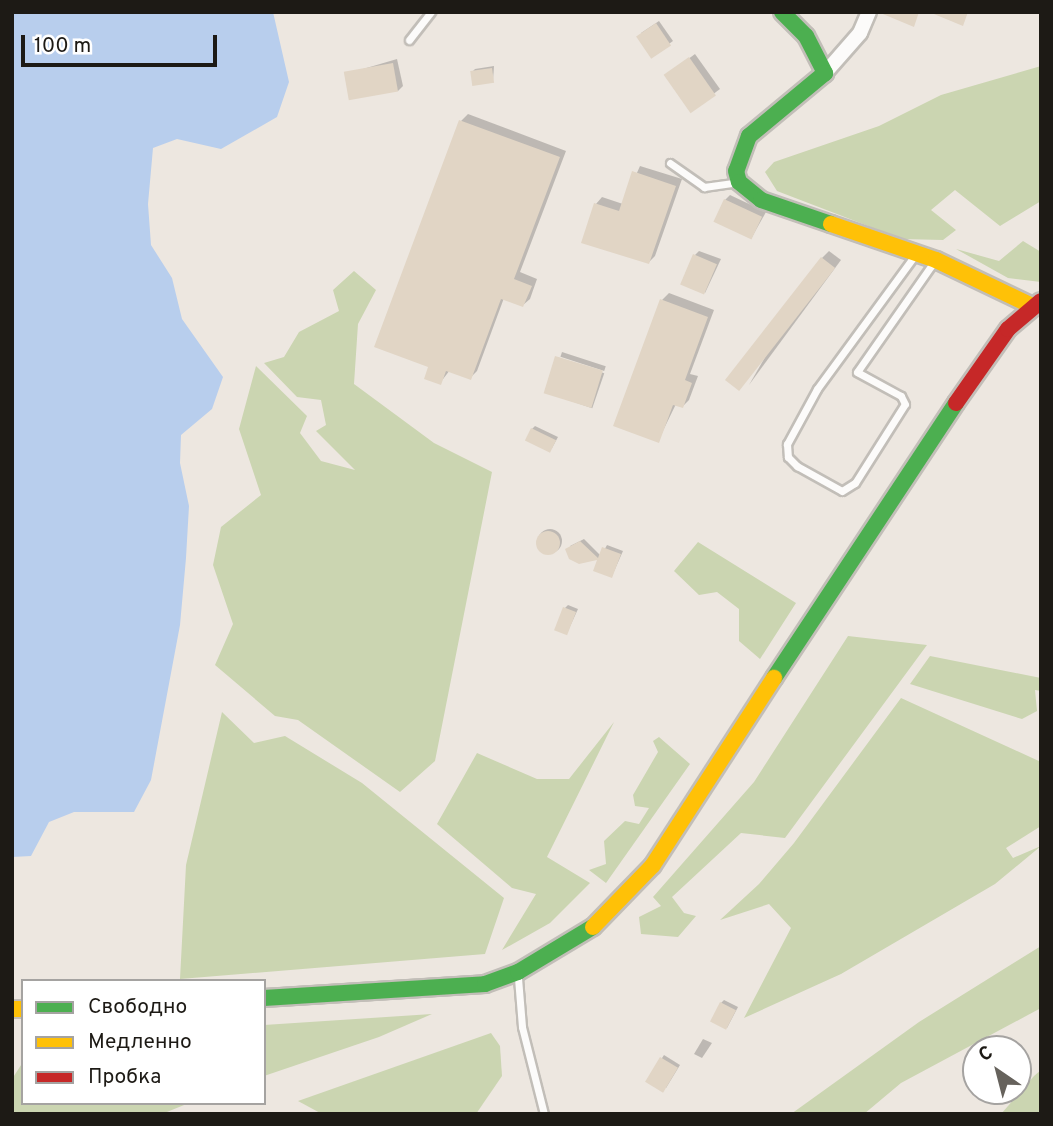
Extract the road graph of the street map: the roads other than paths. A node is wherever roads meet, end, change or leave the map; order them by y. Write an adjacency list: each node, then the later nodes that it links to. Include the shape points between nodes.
1 (431, 12): 4 (lane)
2 (782, 12): 5 (main road, via 806,36)
3 (869, 12): 5 (street, via 860,33)
4 (409, 40)
5 (824, 73): 7 (main road, via 749,136 739,154)
6 (670, 163): 7 (lane, via 704,187)
7 (739, 182): 8 (main road, via 761,200)
8 (918, 253): 9 (main road); 9 (lane, via 817,389 787,444 788,457 797,466 842,491 855,483 905,404 901,396 857,372)
9 (936, 260): 10 (main road)
10 (1037, 303): 11 (main road, via 1008,329 922,451 653,865 589,930)
11 (518, 972): 12 (main road, via 485,984); 13 (lane, via 522,1027)
12 (266, 998)
13 (544, 1114)

